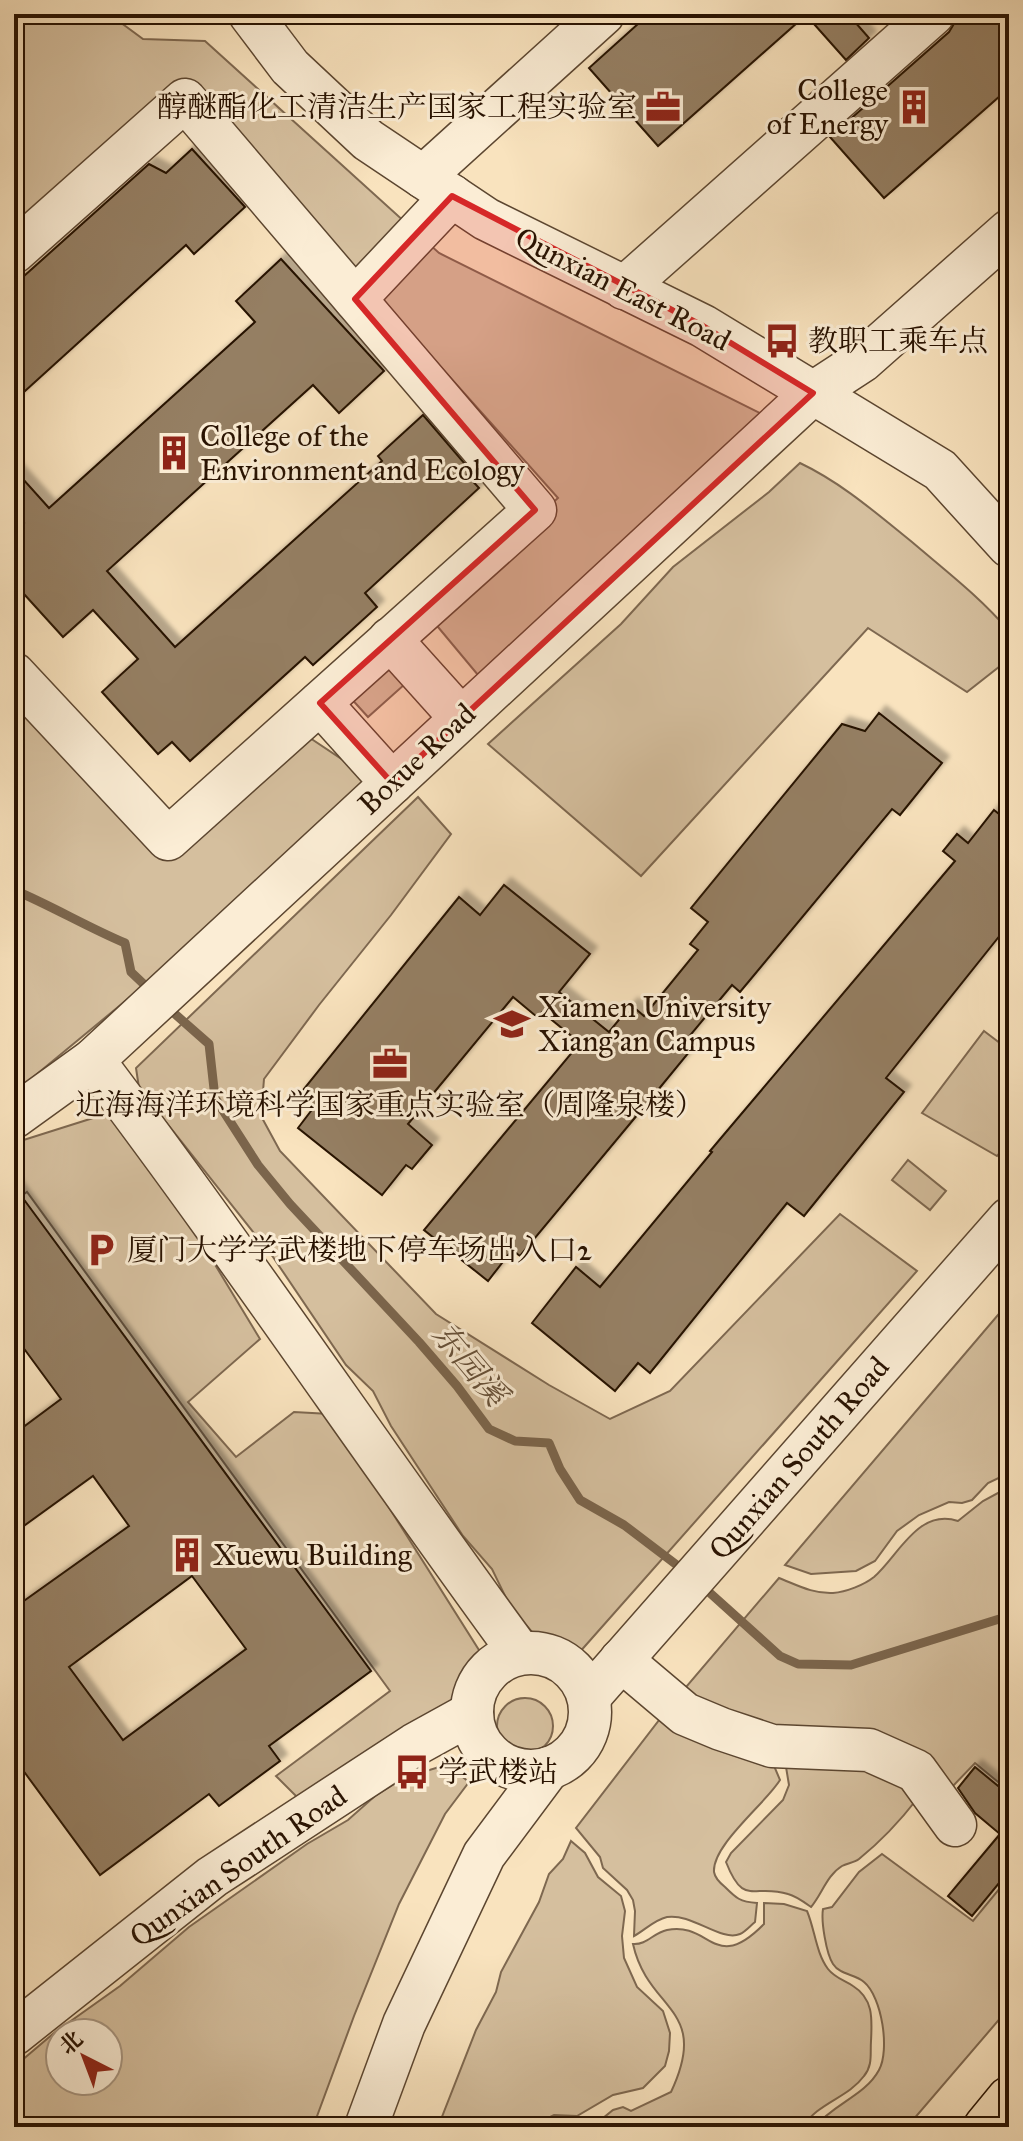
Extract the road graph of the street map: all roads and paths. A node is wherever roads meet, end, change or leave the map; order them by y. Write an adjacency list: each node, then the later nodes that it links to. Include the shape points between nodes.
1 (250, 14): 4 (street, Qunxian East Road, via 290,67 368,140)
2 (603, 14): 4 (street)
3 (933, 14): 7 (street)
4 (438, 186): 7 (street, Qunxian East Road, via 486,219); 8 (street)
5 (1009, 231): 9 (street, Boxue Road, via 862,361)
6 (14, 252): 8 (street, via 185,100)
7 (624, 288): 9 (street, Qunxian East Road, via 703,326)
8 (355, 299): 11 (street, via 535,510)
9 (813, 393): 10 (street, Qunxian East Road, via 940,470); 14 (street, Boxue Road)
10 (1009, 546)
11 (390, 639): 13 (street); 14 (street)
12 (14, 674): 13 (street, via 168,839)
13 (320, 703): 15 (street)
14 (461, 718): 15 (street, Boxue Road)
15 (392, 783): 16 (street, Boxue Road)
16 (93, 1060): 17 (street, Boxue Road); 19 (street)
17 (14, 1117)
18 (1009, 1219): 20 (street, Qunxian South Road)
19 (520, 1653): 21 (street, via 561,1660 578,1675); 22 (street, via 485,1674)
20 (621, 1660): 21 (street, Qunxian South Road); 24 (street, via 685,1714 721,1729 772,1746 869,1750 916,1771)
21 (589, 1697): 23 (street, via 586,1735 567,1759)
22 (472, 1713): 23 (street, via 477,1737 488,1754 508,1767); 25 (street, Qunxian South Road, via 212,1877)
23 (549, 1768): 27 (street, via 484,1855 404,2024)
24 (955, 1825)
25 (14, 2034)
26 (1009, 2099): 28 (main road)
27 (366, 2127)
28 (986, 2127)

